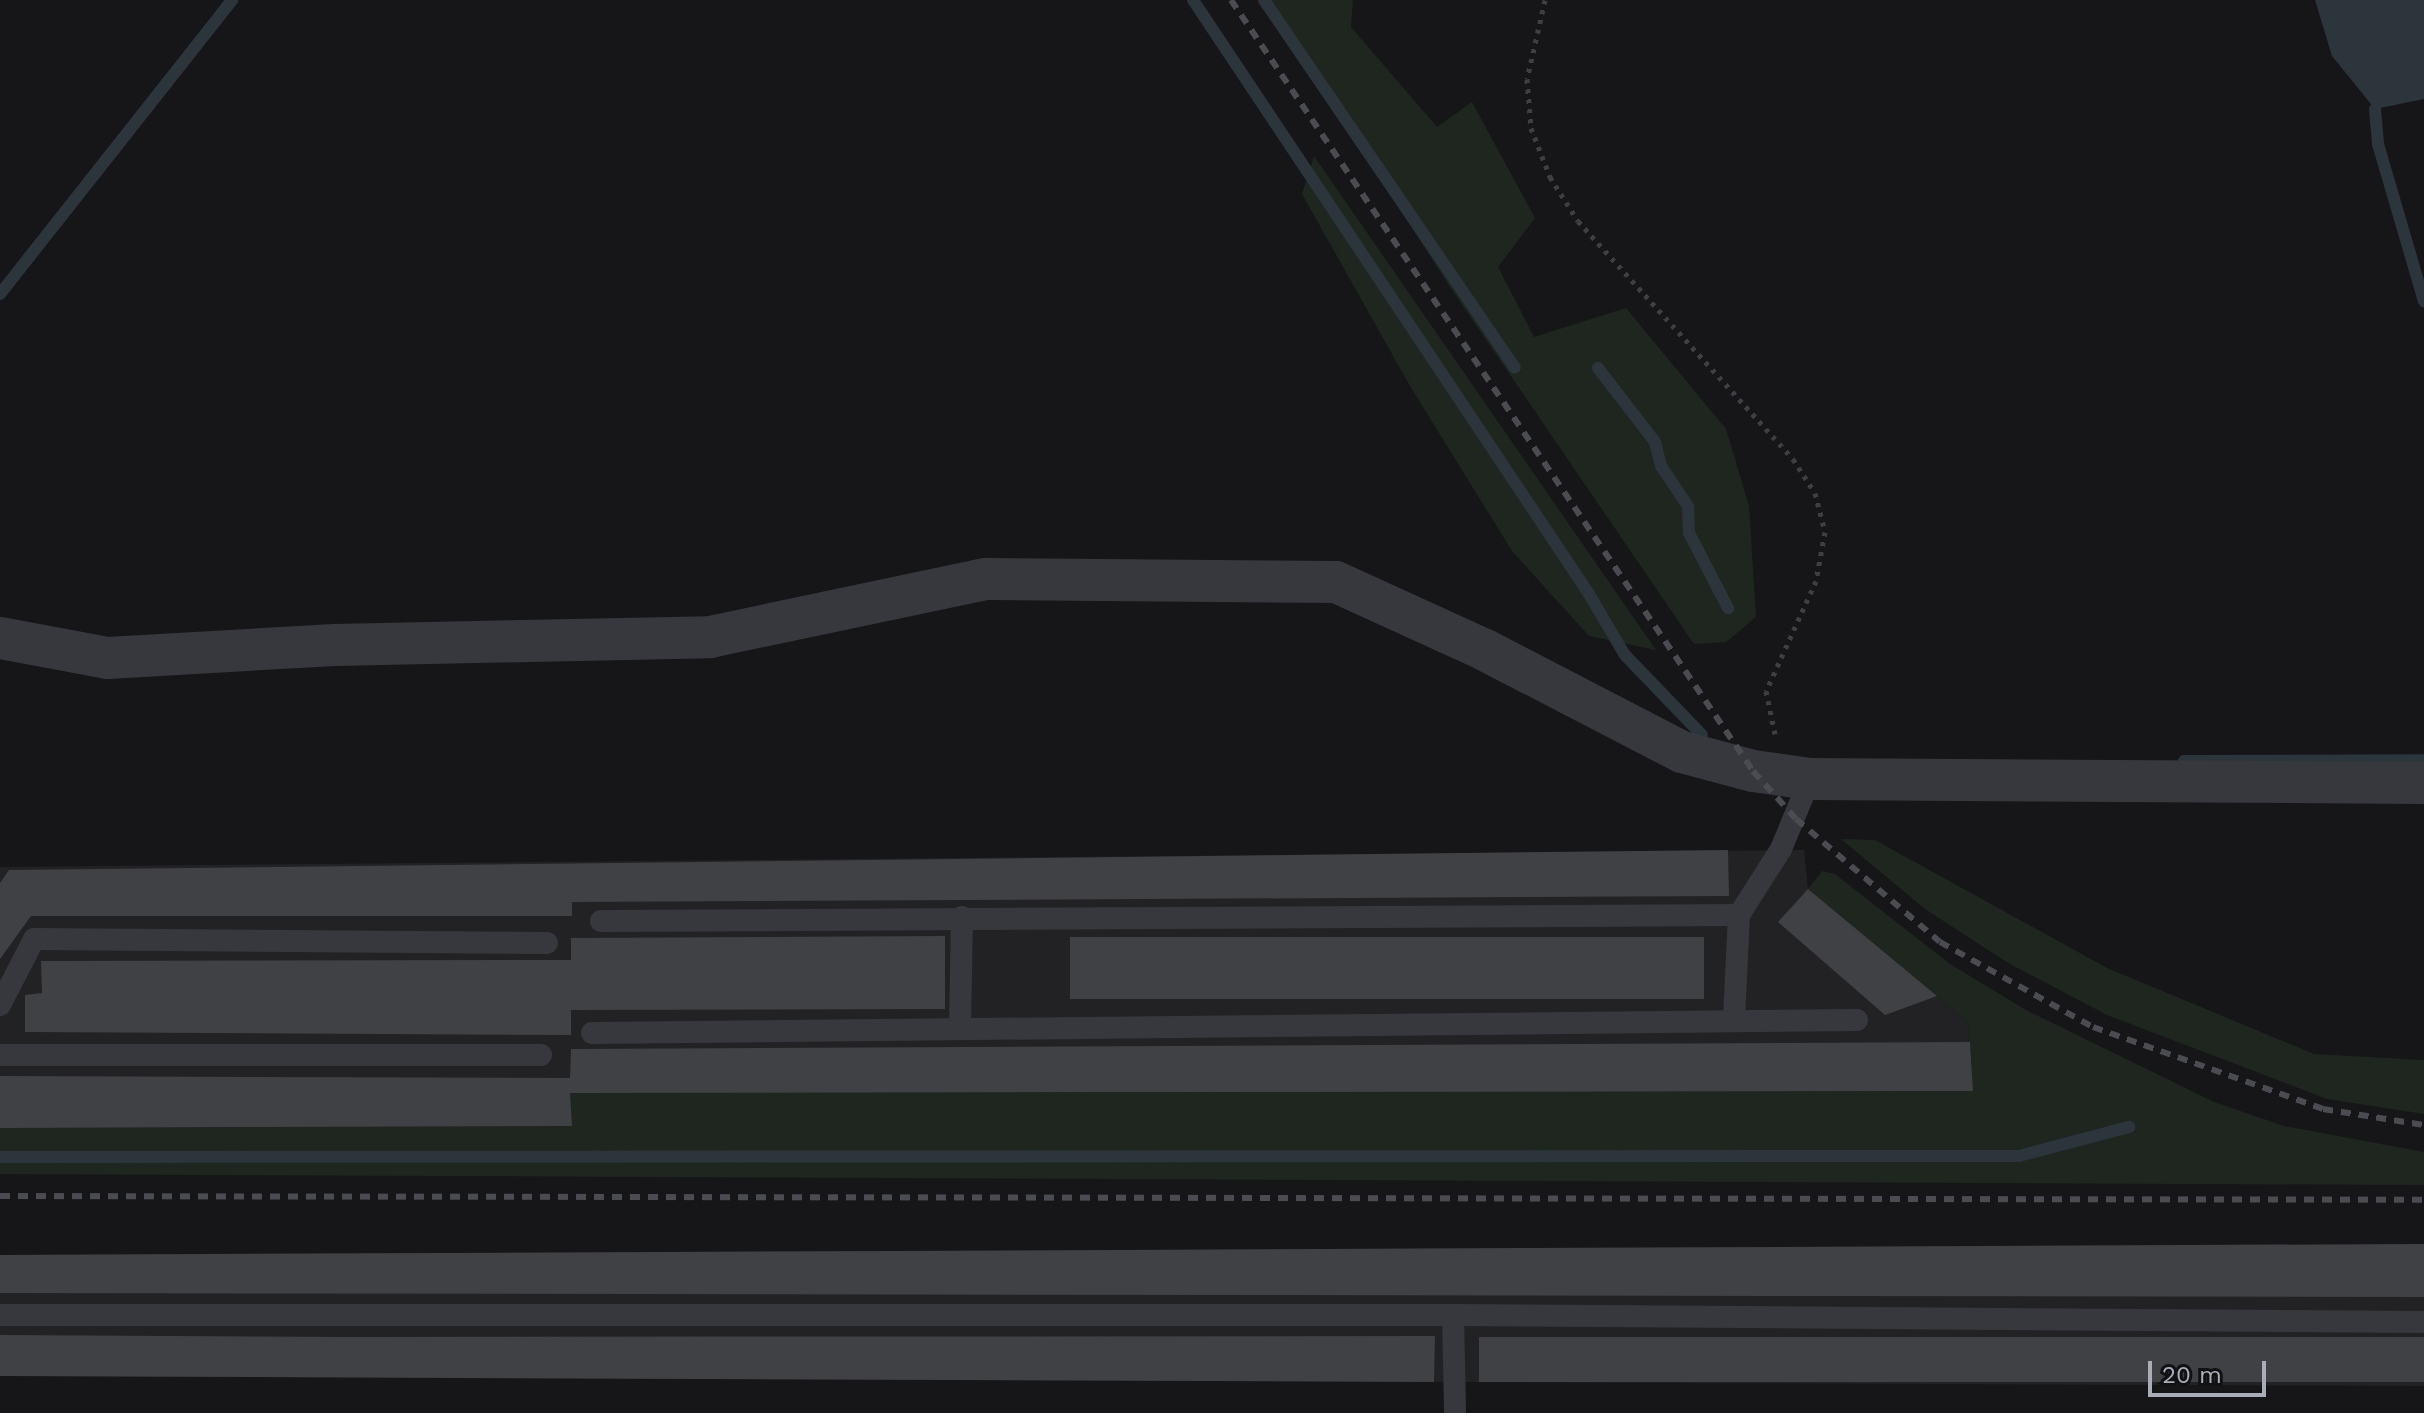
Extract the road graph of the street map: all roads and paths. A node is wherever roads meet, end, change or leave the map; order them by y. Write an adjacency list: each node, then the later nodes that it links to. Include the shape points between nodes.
1 (1545, 0): 3 (path, via 1527,79 1531,128 1550,177 1578,221 1793,459 1815,493 1825,532 1816,581 1766,691 1772,731)
2 (0, 638): 3 (street, via 108,658 335,645 710,637 986,579 1336,582 1485,650 1682,752)
3 (1810, 779): 4 (street); 5 (lane, via 1781,849)
4 (2424, 783)
5 (1739, 915): 6 (lane); 10 (lane)
6 (962, 917): 7 (lane); 12 (lane)
7 (601, 921)
8 (547, 943): 9 (lane, via 34,939)
9 (0, 1005)
10 (1734, 1018): 11 (lane); 12 (lane)
11 (1857, 1020)
12 (960, 1028): 13 (lane)
13 (592, 1033)
14 (0, 1055): 15 (lane)
15 (541, 1055)
16 (0, 1315): 17 (lane)
17 (1453, 1315): 18 (lane); 19 (lane)
18 (2424, 1322)
19 (1455, 1413)

